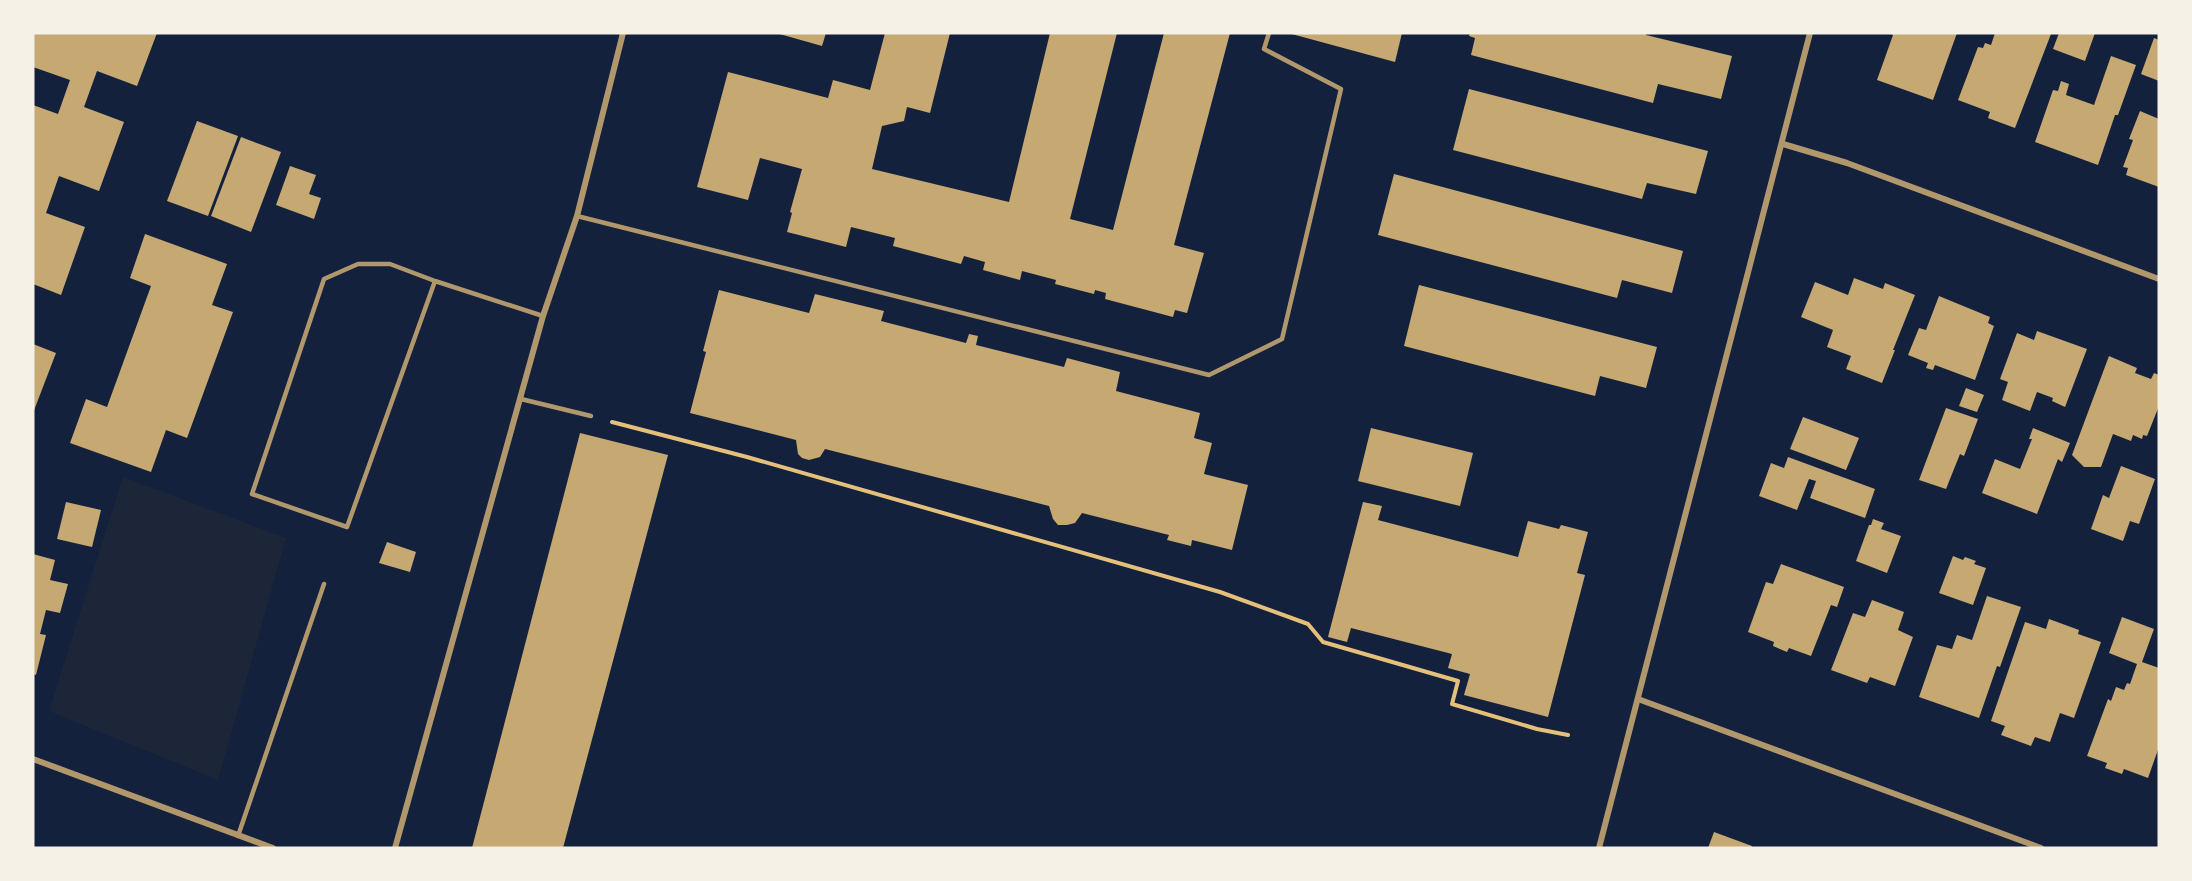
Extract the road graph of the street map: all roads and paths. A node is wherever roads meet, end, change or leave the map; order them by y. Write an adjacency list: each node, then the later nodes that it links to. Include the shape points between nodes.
1 (623, 33): 5 (street)
2 (1269, 33): 5 (lane, via 1264,49 1341,88 1282,339 1209,375)
3 (1810, 33): 4 (street)
4 (1783, 144): 6 (street, via 1847,163); 12 (street)
5 (577, 216): 8 (street)
6 (2159, 279)
7 (435, 281): 7 (lane, via 390,264 358,264 324,279 252,494 347,527); 8 (lane)
8 (543, 316): 9 (street)
9 (521, 399): 10 (lane); 17 (street)
10 (591, 416): 13 (path, via 1220,592 1308,624 1323,642 1458,681 1452,704)
11 (324, 584): 15 (lane)
12 (1638, 699): 18 (street); 19 (street)
13 (1568, 735)
14 (33, 759): 15 (street)
15 (238, 836): 16 (street)
16 (273, 848)
17 (395, 848)
18 (1599, 848)
19 (2040, 848)

